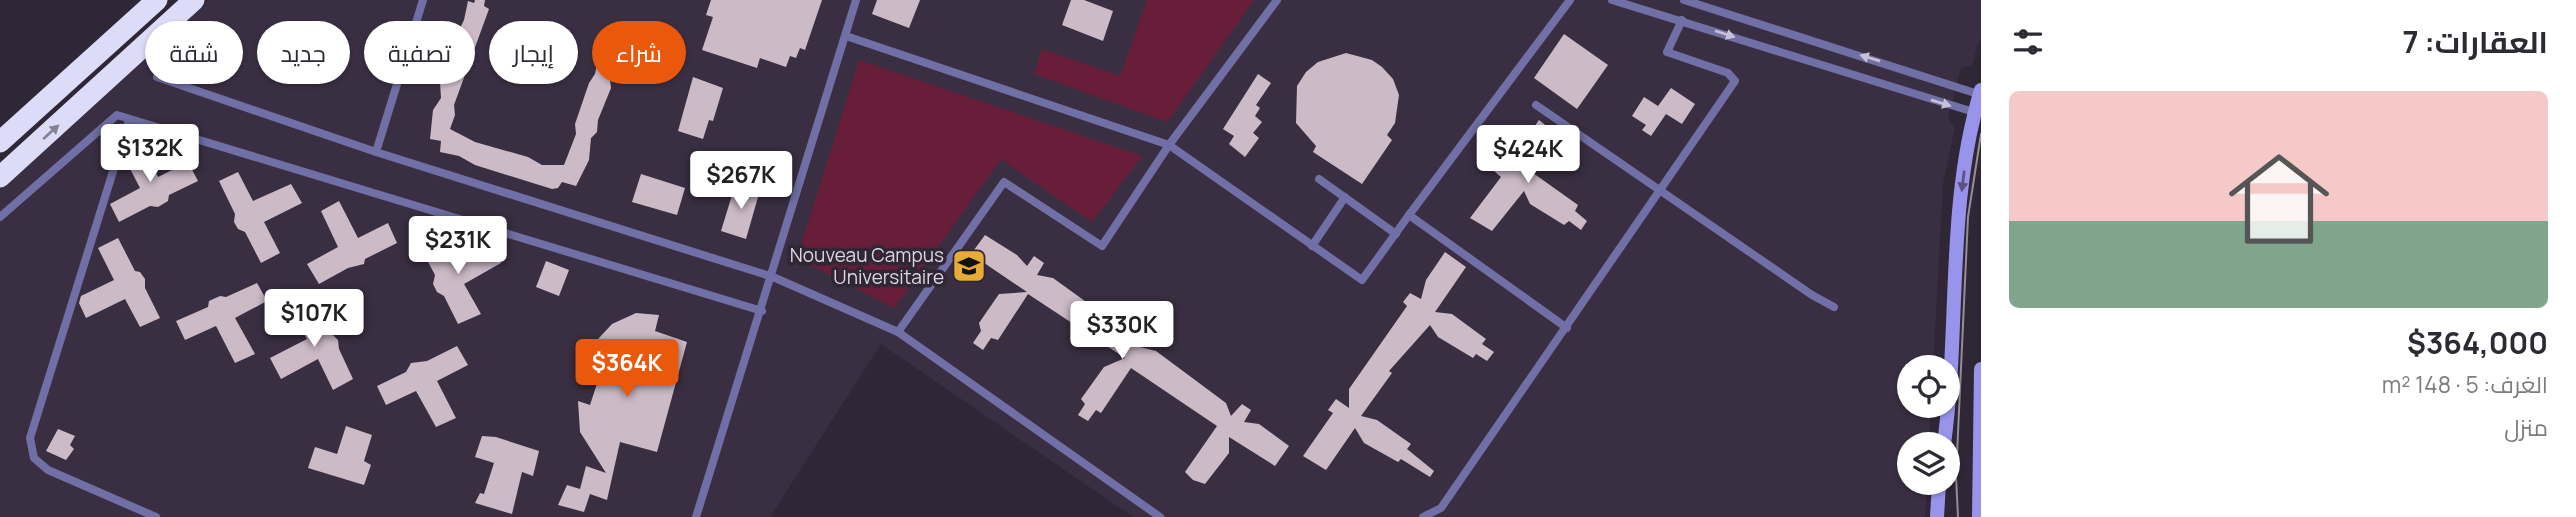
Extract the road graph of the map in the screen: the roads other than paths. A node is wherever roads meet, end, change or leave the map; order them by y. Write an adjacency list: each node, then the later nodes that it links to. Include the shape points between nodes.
1 (158, 0): 16 (highway)
2 (194, 0): 19 (highway, one-way to 2)
3 (423, 0): 18 (lane)
4 (856, 0): 10 (lane)
5 (1277, 0): 17 (lane)
6 (1570, 0): 23 (lane)
7 (1612, 0): 9 (lane)
8 (1684, 0): 12 (lane, one-way to 8)
9 (1682, 20): 14 (lane, one-way to 14); 21 (lane, via 1667,52 1728,73 1735,82)
10 (846, 36): 17 (lane); 27 (lane)
11 (177, 84): 18 (lane)
12 (1981, 93): 14 (main road)
13 (1536, 105): 21 (lane)
14 (1978, 113): 33 (main road, one-way to 33, via 1967,145 1960,206)
15 (129, 120): 24 (lane, via 117,115); 29 (lane); 35 (lane, via 30,438 33,458 48,470)
16 (0, 142)
17 (1169, 145): 26 (lane); 31 (lane, via 1102,246 1004,182)
18 (376, 152): 27 (lane)
19 (0, 177)
20 (1320, 179): 22 (lane)
21 (1660, 191): 28 (lane); 30 (lane)
22 (1345, 197): 25 (lane); 26 (lane)
23 (1409, 215): 25 (lane); 30 (lane)
24 (0, 217)
25 (1396, 234): 26 (lane, via 1362,280)
26 (1312, 246)
27 (773, 277): 29 (lane); 31 (lane)
28 (1834, 307)
29 (762, 311): 36 (lane)
30 (1567, 328): 38 (lane, via 1441,508)
31 (898, 332): 37 (lane)
32 (1981, 369): 40 (main road)
33 (1945, 432)
34 (1938, 495): 39 (main road)
35 (156, 517)
36 (696, 517)
37 (1160, 517)
38 (1423, 517)
39 (1937, 517)
40 (1979, 517)

